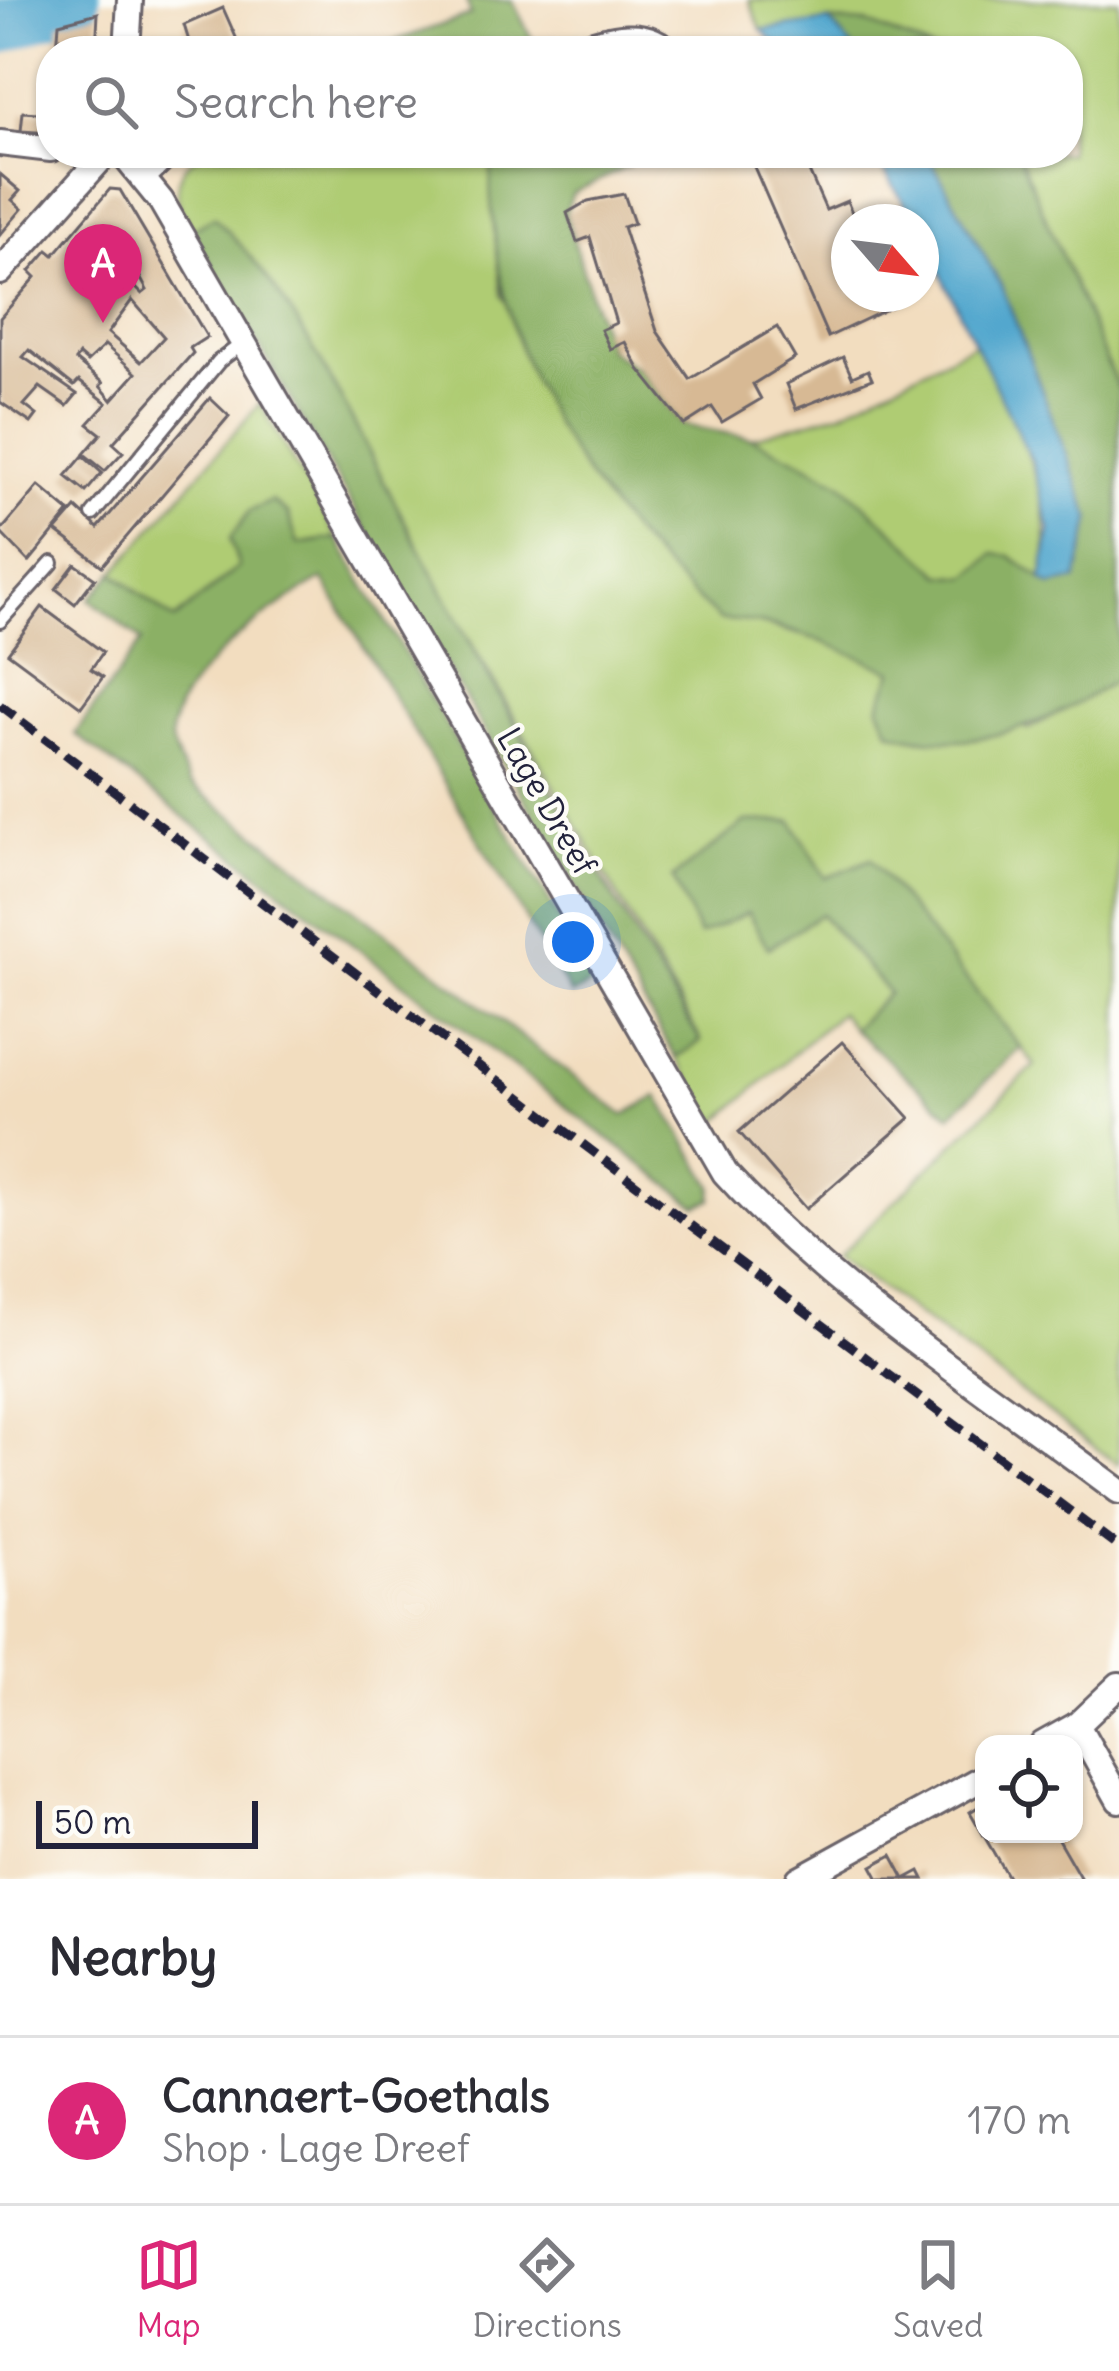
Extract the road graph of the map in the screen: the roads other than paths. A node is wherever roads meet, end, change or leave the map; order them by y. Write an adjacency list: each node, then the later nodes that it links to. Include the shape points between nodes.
1 (601, 36): 2 (lane, via 630,28)
2 (658, 36)
3 (0, 143): 4 (street)
4 (36, 147)
5 (80, 168): 9 (street)
6 (135, 168): 8 (street, Lage Dreef)
7 (161, 168): 8 (lane)
8 (147, 181): 10 (street, Lage Dreef)
9 (0, 272)
10 (242, 344): 11 (lane, via 219,361); 14 (street, Lage Dreef, via 725,1172 828,1272)
11 (93, 514)
12 (52, 563): 13 (lane)
13 (0, 621)
14 (1119, 1491)
15 (1119, 1685): 16 (street)
16 (1077, 1725): 17 (street); 19 (street)
17 (1059, 1735)
18 (975, 1782): 20 (street)
19 (1119, 1800)
20 (799, 1879)

